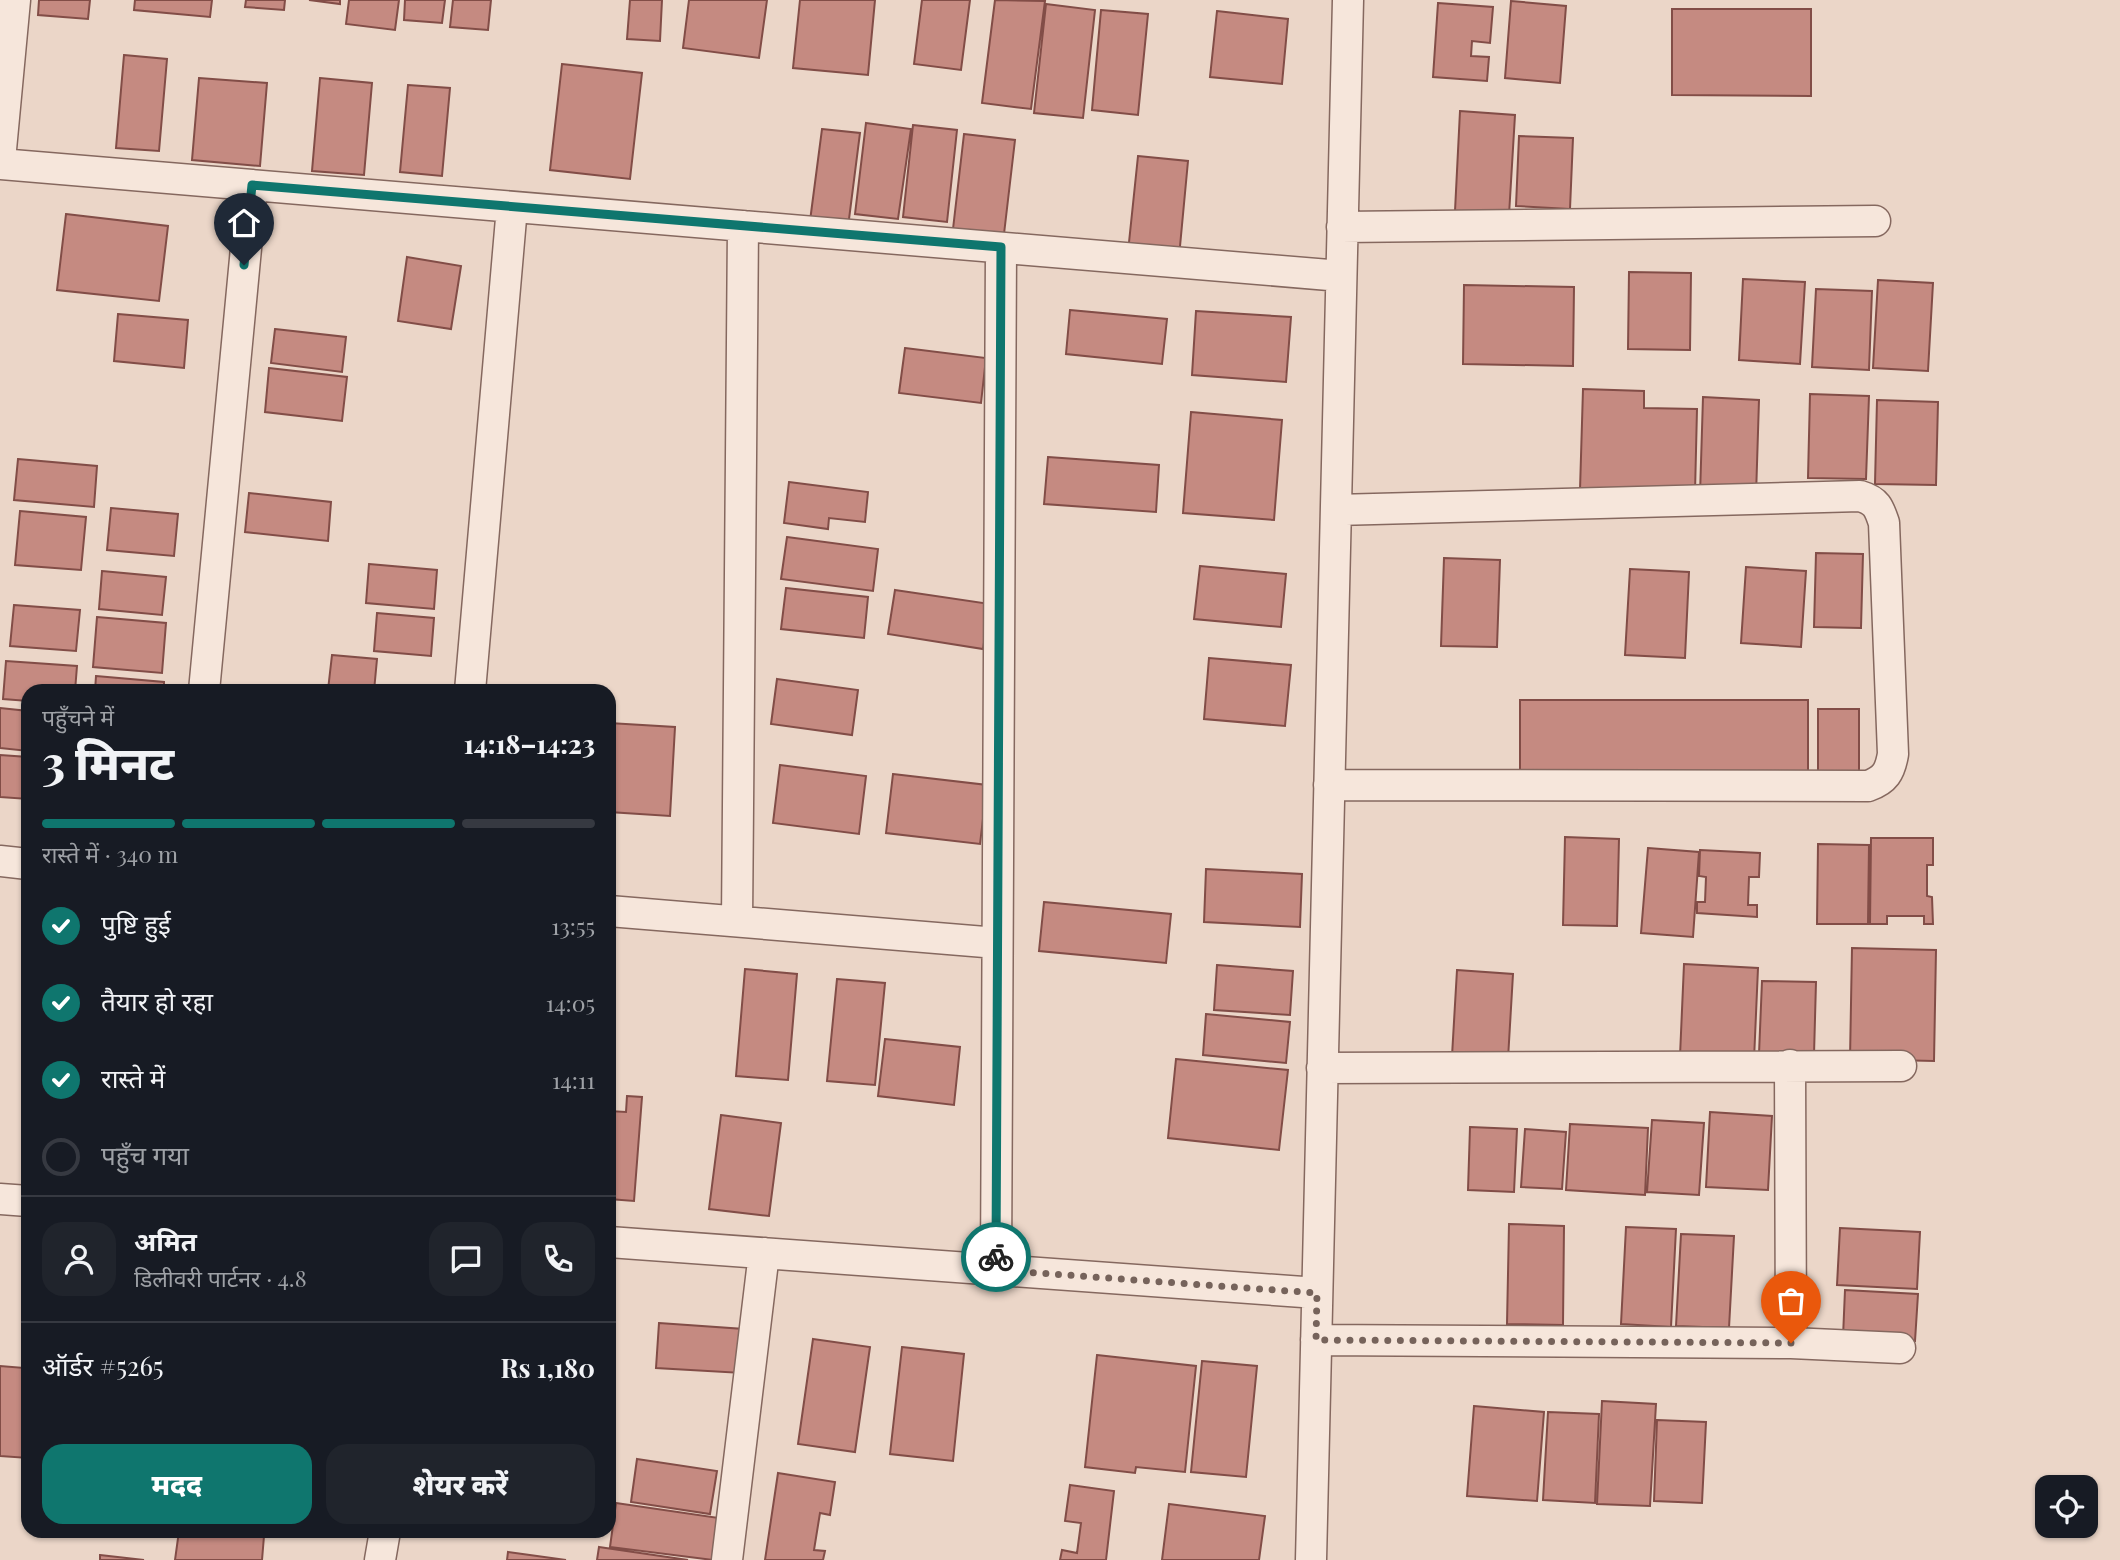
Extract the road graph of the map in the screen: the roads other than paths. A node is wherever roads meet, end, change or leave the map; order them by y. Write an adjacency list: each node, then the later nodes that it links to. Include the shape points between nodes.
1 (15, 0): 3 (street)
2 (1348, 0): 9 (street)
3 (3, 100): 4 (street)
4 (0, 162): 5 (street)
5 (252, 185): 6 (street); 13 (street)
6 (513, 207): 8 (street); 14 (street)
7 (1875, 221): 9 (street)
8 (743, 226): 10 (street); 19 (street)
9 (1342, 227): 11 (street)
10 (1001, 247): 11 (street); 20 (street)
11 (1341, 276): 12 (street)
12 (1336, 510): 15 (street); 15 (street, via 1860,496 1875,502 1884,523 1893,754 1886,777 1868,786)
13 (205, 684)
14 (471, 684)
15 (1329, 785): 23 (street)
16 (0, 862): 17 (street)
17 (21, 864)
18 (616, 912): 19 (street)
19 (737, 921): 20 (street)
20 (998, 943): 28 (street)
21 (1790, 1066): 22 (street); 23 (street); 31 (street)
22 (1901, 1066)
23 (1322, 1068): 29 (street)
24 (0, 1199): 25 (street)
25 (21, 1200)
26 (616, 1242): 27 (street)
27 (764, 1253): 28 (street); 35 (street)
28 (996, 1270): 29 (street)
29 (1317, 1293): 30 (street)
30 (1316, 1340): 31 (street); 36 (street)
31 (1791, 1343): 32 (street)
32 (1900, 1348)
33 (384, 1538): 34 (street)
34 (380, 1560)
35 (727, 1560)
36 (1311, 1560)

